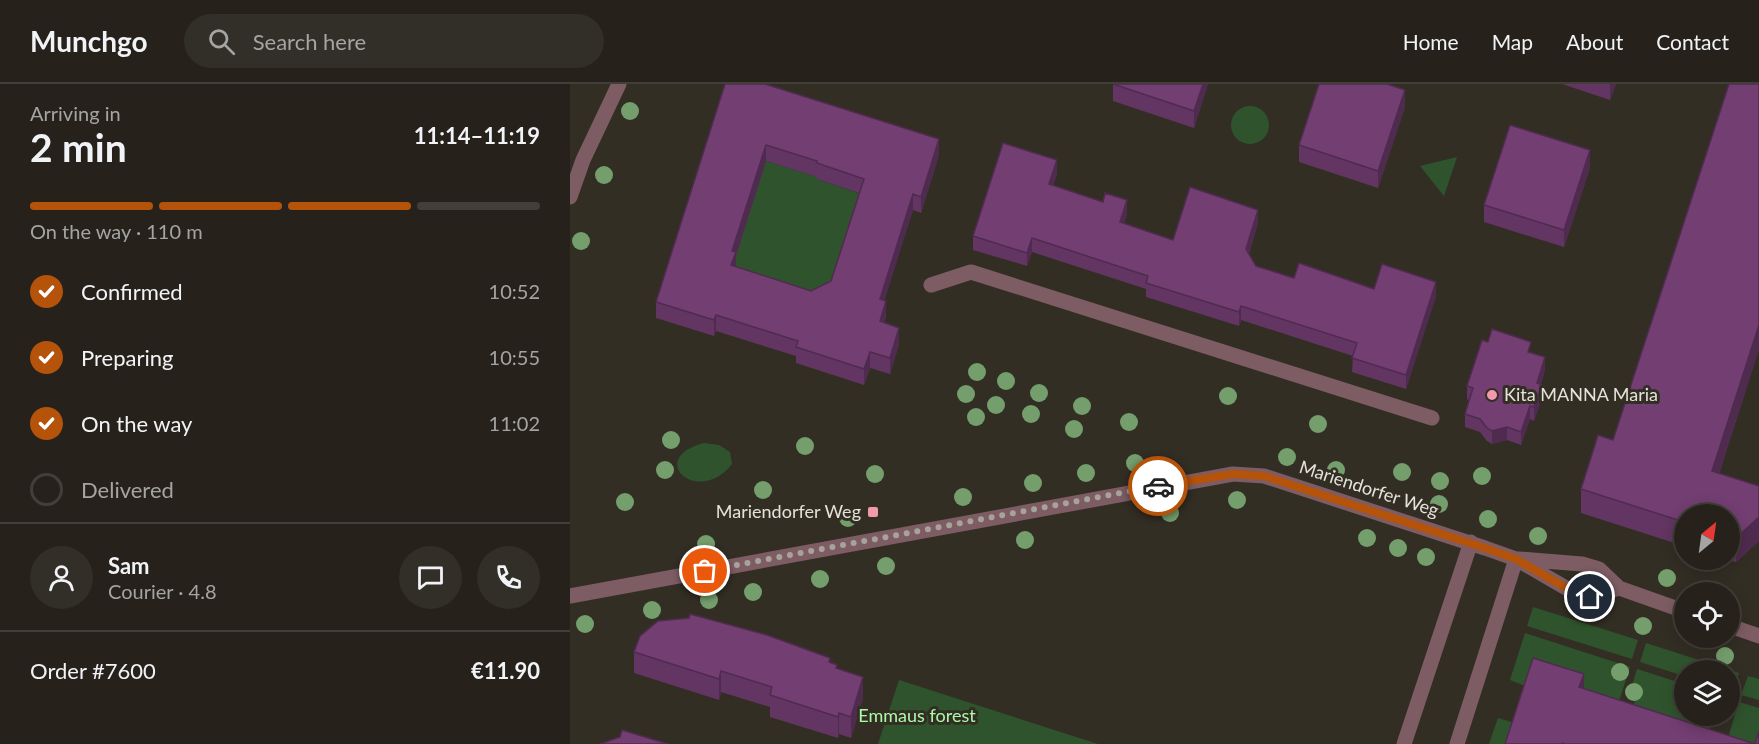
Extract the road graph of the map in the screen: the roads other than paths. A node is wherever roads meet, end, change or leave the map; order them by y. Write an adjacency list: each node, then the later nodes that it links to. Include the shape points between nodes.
1 (619, 84): 2 (street, via 586,152)
2 (570, 197)
3 (931, 285): 4 (street, via 971,272)
4 (1432, 418)
5 (1471, 542): 6 (street, Mariendorfer Weg); 8 (street, Mariendorfer Weg, via 1264,476 1233,474); 12 (street)
6 (1516, 559): 7 (street, Mariendorfer Weg, via 1582,564 1599,569); 7 (street, Mariendorfer Weg, via 1573,592 1590,597); 13 (street)
7 (1620, 588): 9 (street, Mariendorfer Weg)
8 (570, 597)
9 (1674, 607)
10 (1740, 629): 11 (street)
11 (1759, 636)
12 (1404, 744)
13 (1456, 744)

